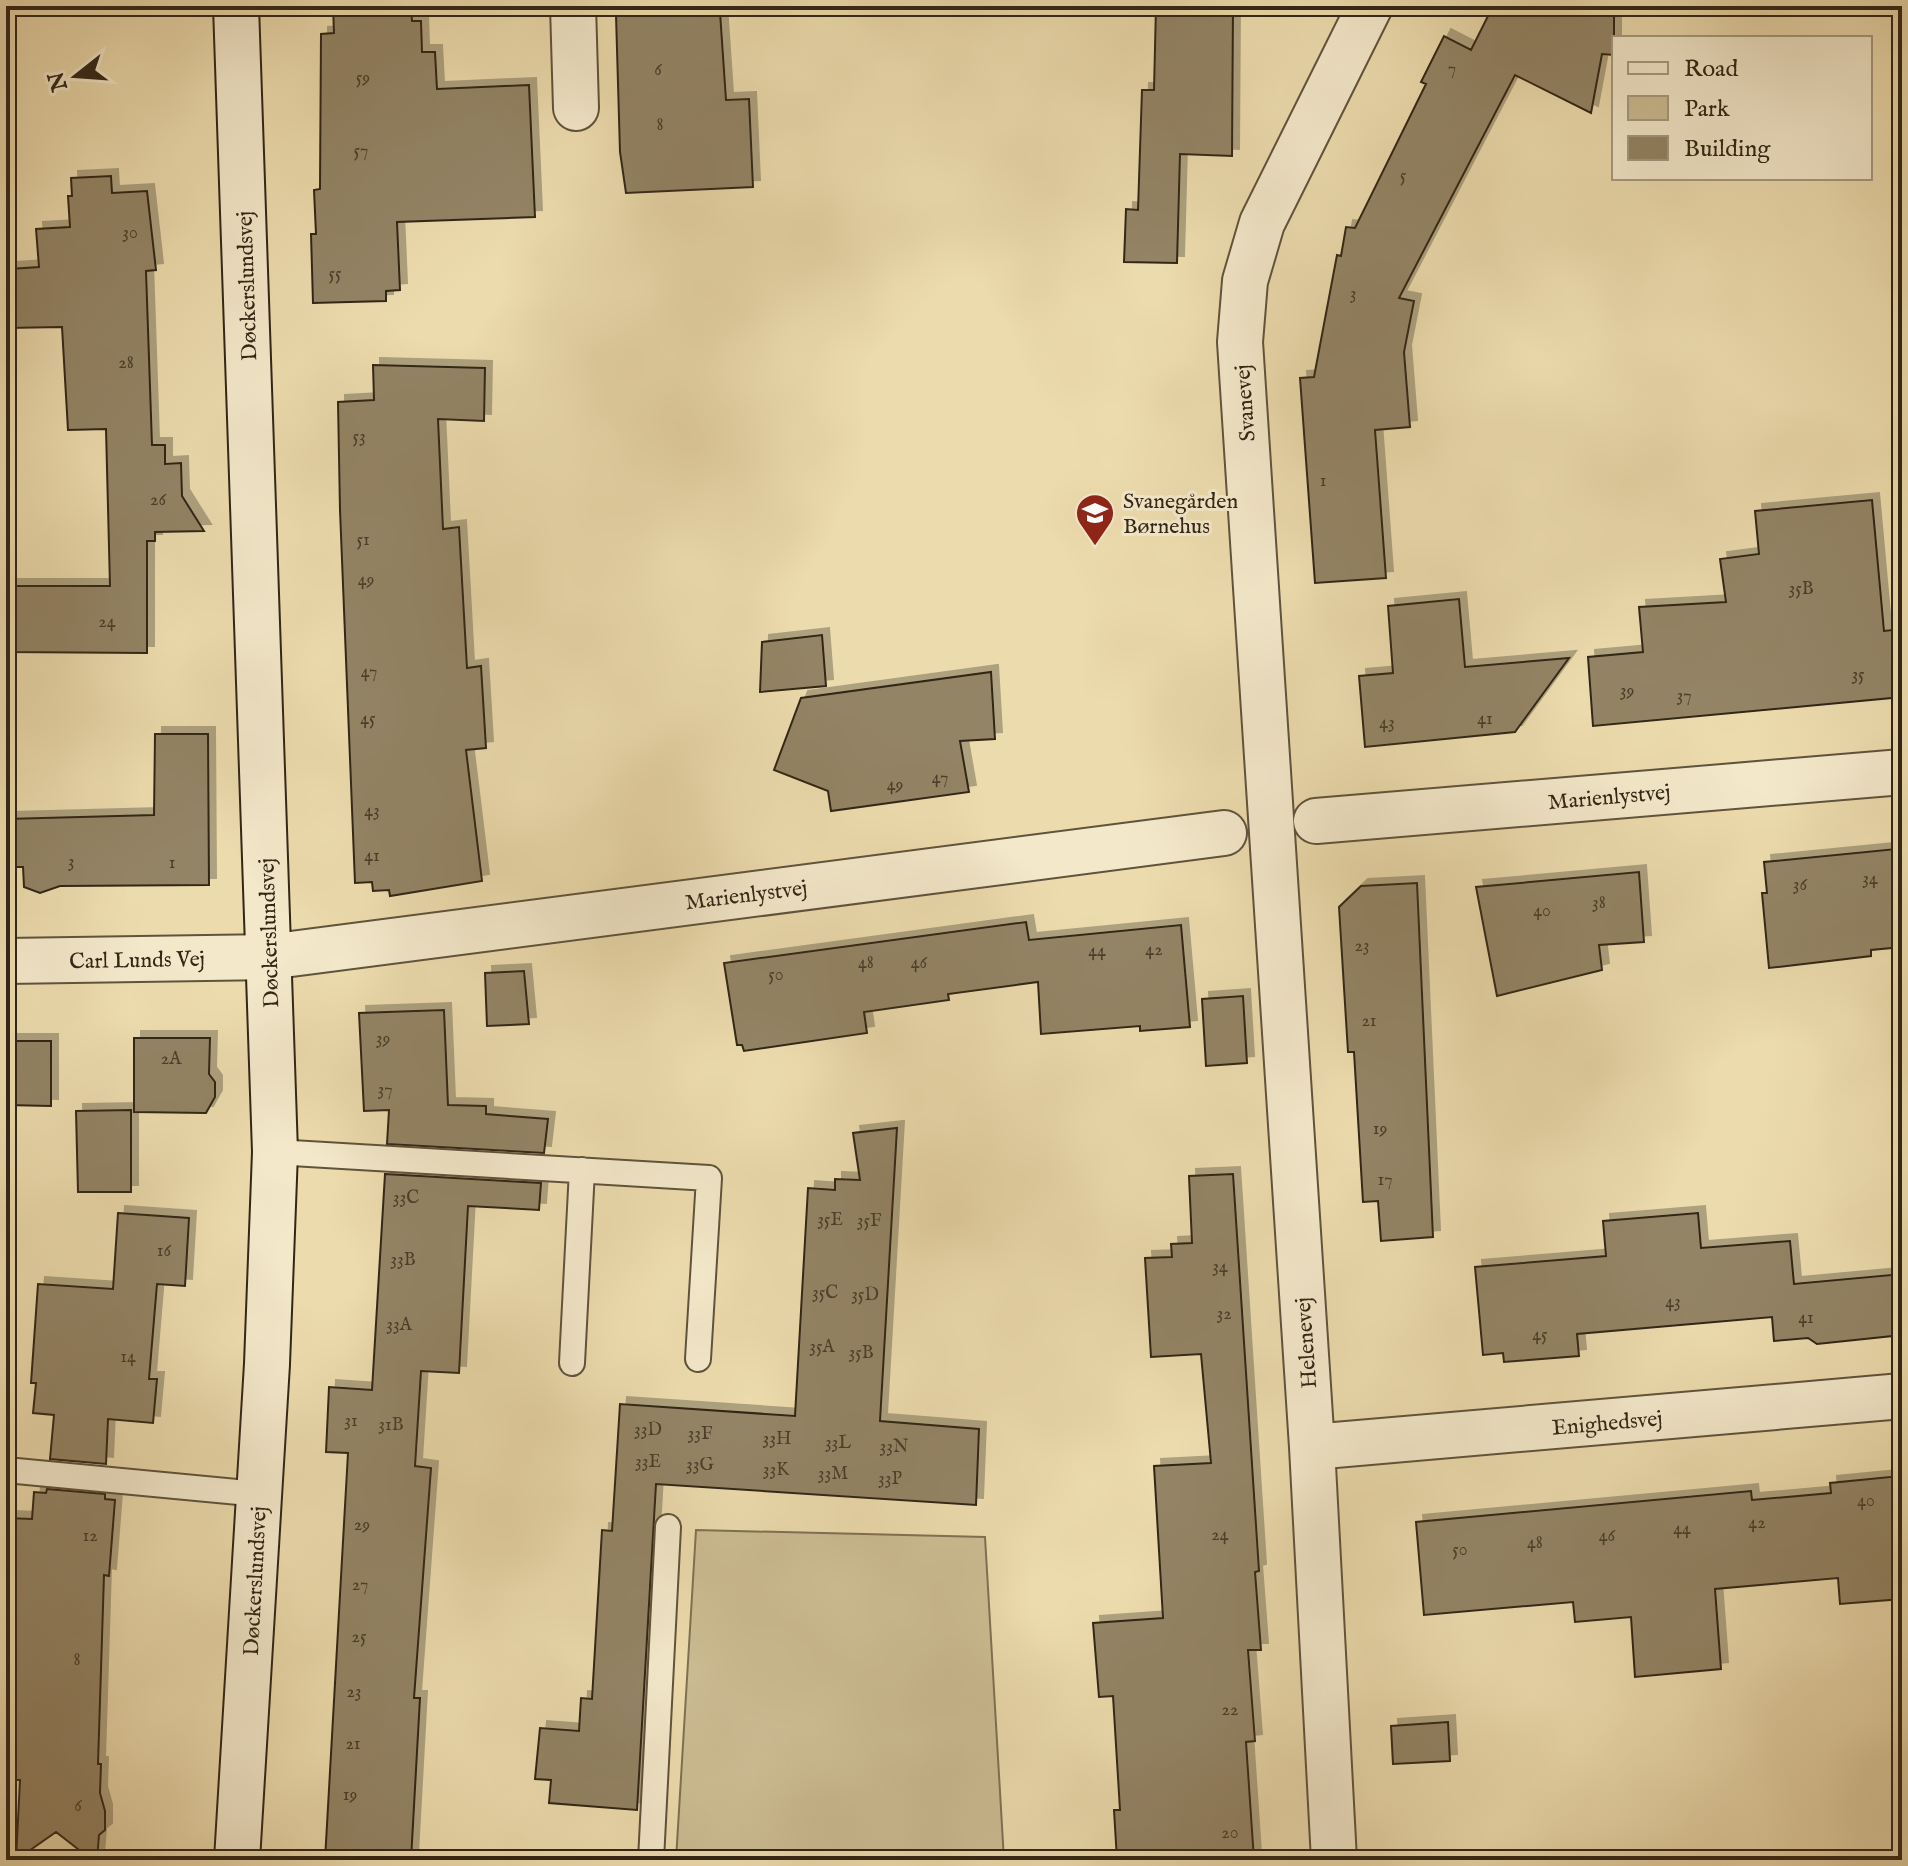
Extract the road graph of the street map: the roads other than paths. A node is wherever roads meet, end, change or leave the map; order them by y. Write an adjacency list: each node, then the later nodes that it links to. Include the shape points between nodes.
1 (236, 6): 9 (street, Døckerslundsvej)
2 (573, 6): 4 (street)
3 (1370, 6): 7 (street, Svanevej, via 1262,223 1245,281 1240,342)
4 (576, 108)
5 (1902, 772): 6 (street, Marienlystvej)
6 (1316, 821)
7 (1272, 827): 16 (street, Helenevej)
8 (1224, 833): 9 (street, Marienlystvej)
9 (268, 957): 10 (street, Carl Lunds Vej); 11 (street, Døckerslundsvej)
10 (6, 961)
11 (275, 1152): 12 (lane); 18 (street, Døckerslundsvej)
12 (582, 1170): 13 (lane, via 709,1178); 14 (lane)
13 (698, 1359)
14 (572, 1363)
15 (1902, 1396): 16 (street, Enighedsvej)
16 (1312, 1447): 22 (street, Helenevej)
17 (6, 1470): 18 (lane)
18 (259, 1494): 20 (street, Døckerslundsvej)
19 (668, 1527): 21 (lane)
20 (237, 1860)
21 (651, 1860)
22 (1334, 1860)

